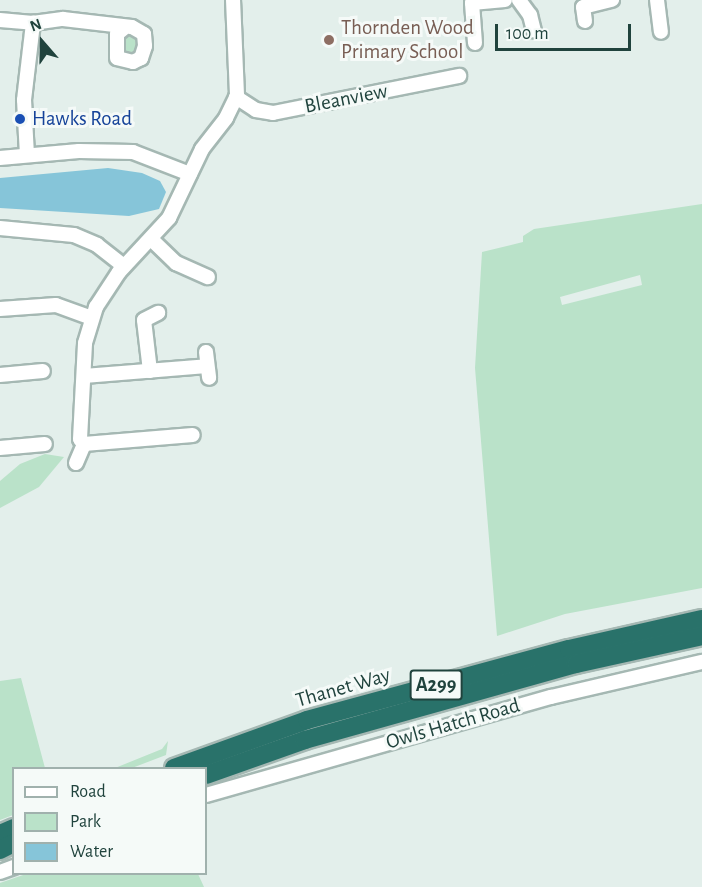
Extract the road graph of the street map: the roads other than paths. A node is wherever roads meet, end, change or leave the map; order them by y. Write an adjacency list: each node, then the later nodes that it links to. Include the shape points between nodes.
1 (233, 0): 14 (street)
2 (502, 0): 12 (street, via 472,3)
3 (519, 0): 10 (street, via 530,15)
4 (612, 0): 7 (street, via 583,7)
5 (657, 0): 11 (street)
6 (0, 20): 8 (street)
7 (585, 21)
8 (33, 23): 9 (street, via 63,19); 15 (street, via 24,99)
9 (123, 28)
10 (534, 31)
11 (661, 32)
12 (475, 43)
13 (459, 76): 14 (street, Bleanview, via 273,113 256,110)
14 (236, 97): 17 (street)
15 (27, 155): 16 (street); 17 (street, via 133,152)
16 (0, 158)
17 (190, 174): 19 (street, via 174,210)
18 (0, 228): 20 (street, via 74,235 97,245)
19 (151, 239): 20 (street); 21 (street, via 176,263)
20 (124, 266): 24 (street)
21 (208, 278)
22 (0, 309): 24 (street, via 53,305)
23 (158, 313): 27 (street, via 144,320)
24 (91, 318): 29 (street)
25 (207, 365): 27 (street)
26 (43, 371): 28 (street)
27 (150, 371): 29 (street)
28 (0, 375)
29 (84, 376): 32 (street, via 80,439)
30 (193, 435): 32 (street)
31 (45, 444): 33 (street)
32 (84, 444): 34 (street)
33 (0, 448)
34 (76, 464)
35 (702, 619): 38 (highway, Thanet Way / A299, via 569,649 307,720)
36 (702, 636): 39 (highway, Thanet Way / A299, via 576,664 305,740)
37 (702, 662): 40 (street, Owls Hatch Road, via 541,700)
38 (177, 767)
39 (207, 775)
40 (207, 795)

